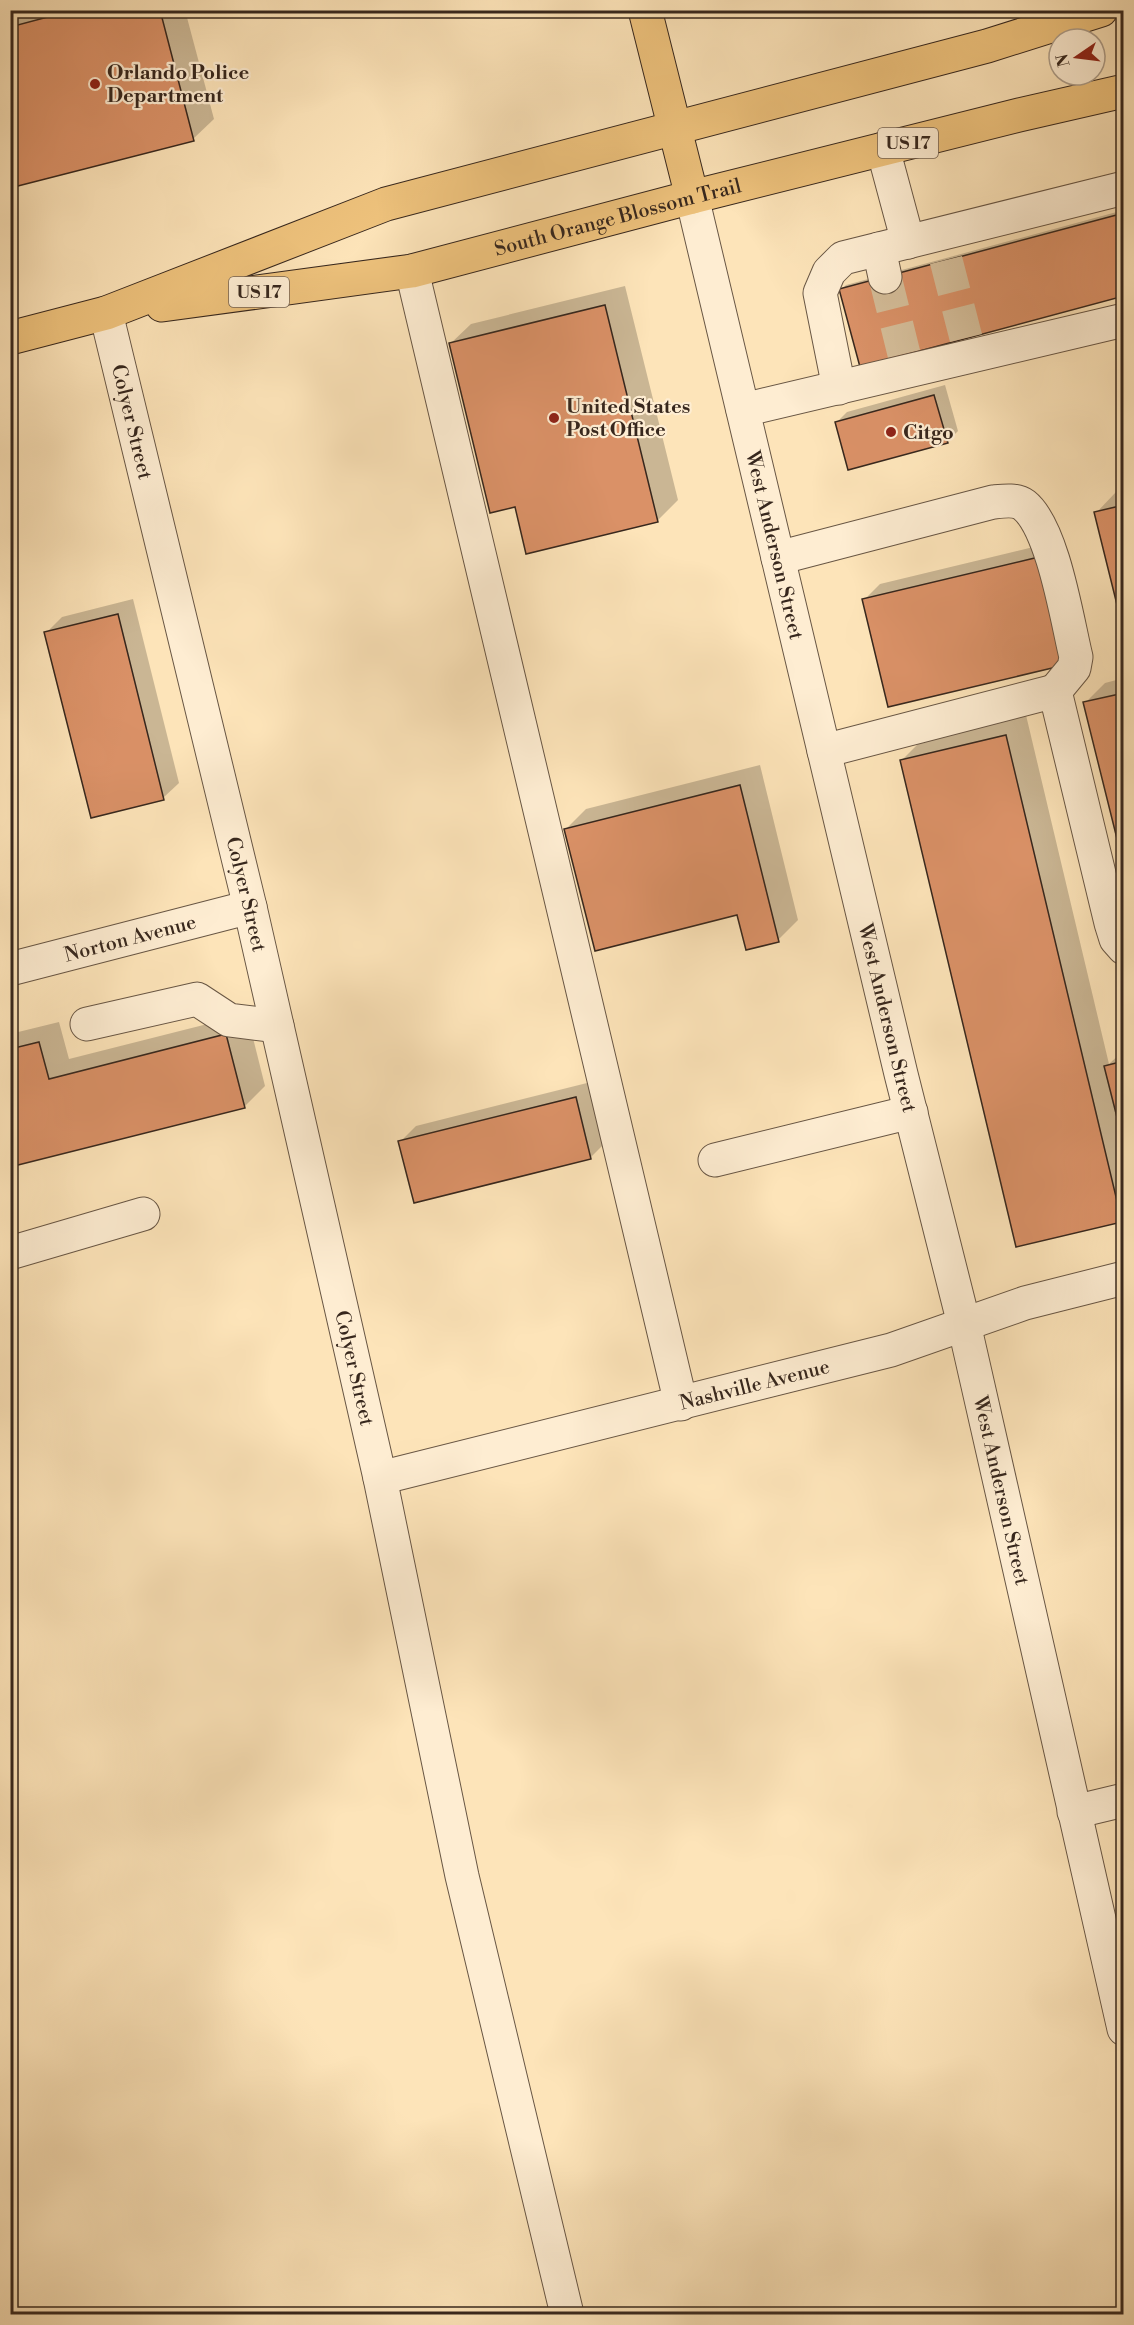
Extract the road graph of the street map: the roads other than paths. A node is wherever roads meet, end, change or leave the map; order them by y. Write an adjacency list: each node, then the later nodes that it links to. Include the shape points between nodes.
1 (645, 10): 4 (main road, West Anderson Street)
2 (1101, 10): 4 (main road, South Orange Blossom Trail / US 17, via 987,46)
3 (1124, 91): 5 (main road, South Orange Blossom Trail / US 17)
4 (673, 127): 7 (main road, West Anderson Street); 10 (main road, South Orange Blossom Trail / US 17, via 386,204)
5 (883, 149): 7 (main road, South Orange Blossom Trail / US 17); 8 (street)
6 (1124, 188): 8 (street, via 943,247)
7 (692, 197): 9 (main road, South Orange Blossom Trail / US 17); 14 (street, West Anderson Street)
8 (890, 256): 13 (street, via 843,258 829,272 820,293)
9 (412, 271): 10 (main road, South Orange Blossom Trail / US 17); 29 (street)
10 (106, 313): 12 (main road, South Orange Blossom Trail / US 17); 18 (street, Colyer Street)
11 (1124, 320): 13 (street, via 969,347 906,363)
12 (10, 338)
13 (838, 387): 14 (street)
14 (742, 410): 15 (street, West Anderson Street)
15 (778, 558): 16 (street, via 993,502 1023,504 1048,543 1076,657 1074,668); 17 (street, West Anderson Street)
16 (1055, 691): 17 (street); 19 (street, via 1111,923)
17 (824, 751): 23 (street, West Anderson Street)
18 (250, 907): 20 (street, Norton Avenue); 22 (street, Colyer Street)
19 (1124, 948)
20 (10, 969)
21 (87, 1024): 22 (street, via 197,999 229,1020)
22 (277, 1026): 30 (street, Colyer Street)
23 (911, 1112): 24 (street); 28 (street, West Anderson Street)
24 (715, 1160)
25 (143, 1214): 26 (street)
26 (10, 1253)
27 (1124, 1278): 28 (street, Nashville Avenue, via 1025,1303)
28 (964, 1324): 29 (street, Nashville Avenue, via 891,1350); 32 (street, West Anderson Street)
29 (681, 1404): 30 (street, Nashville Avenue)
30 (380, 1478): 35 (street, Colyer Street, via 462,1876)
31 (1124, 1800): 32 (street)
32 (1074, 1812): 33 (street, West Anderson Street)
33 (1113, 1934): 34 (street, West Anderson Street)
34 (1124, 2029)
35 (567, 2314)

